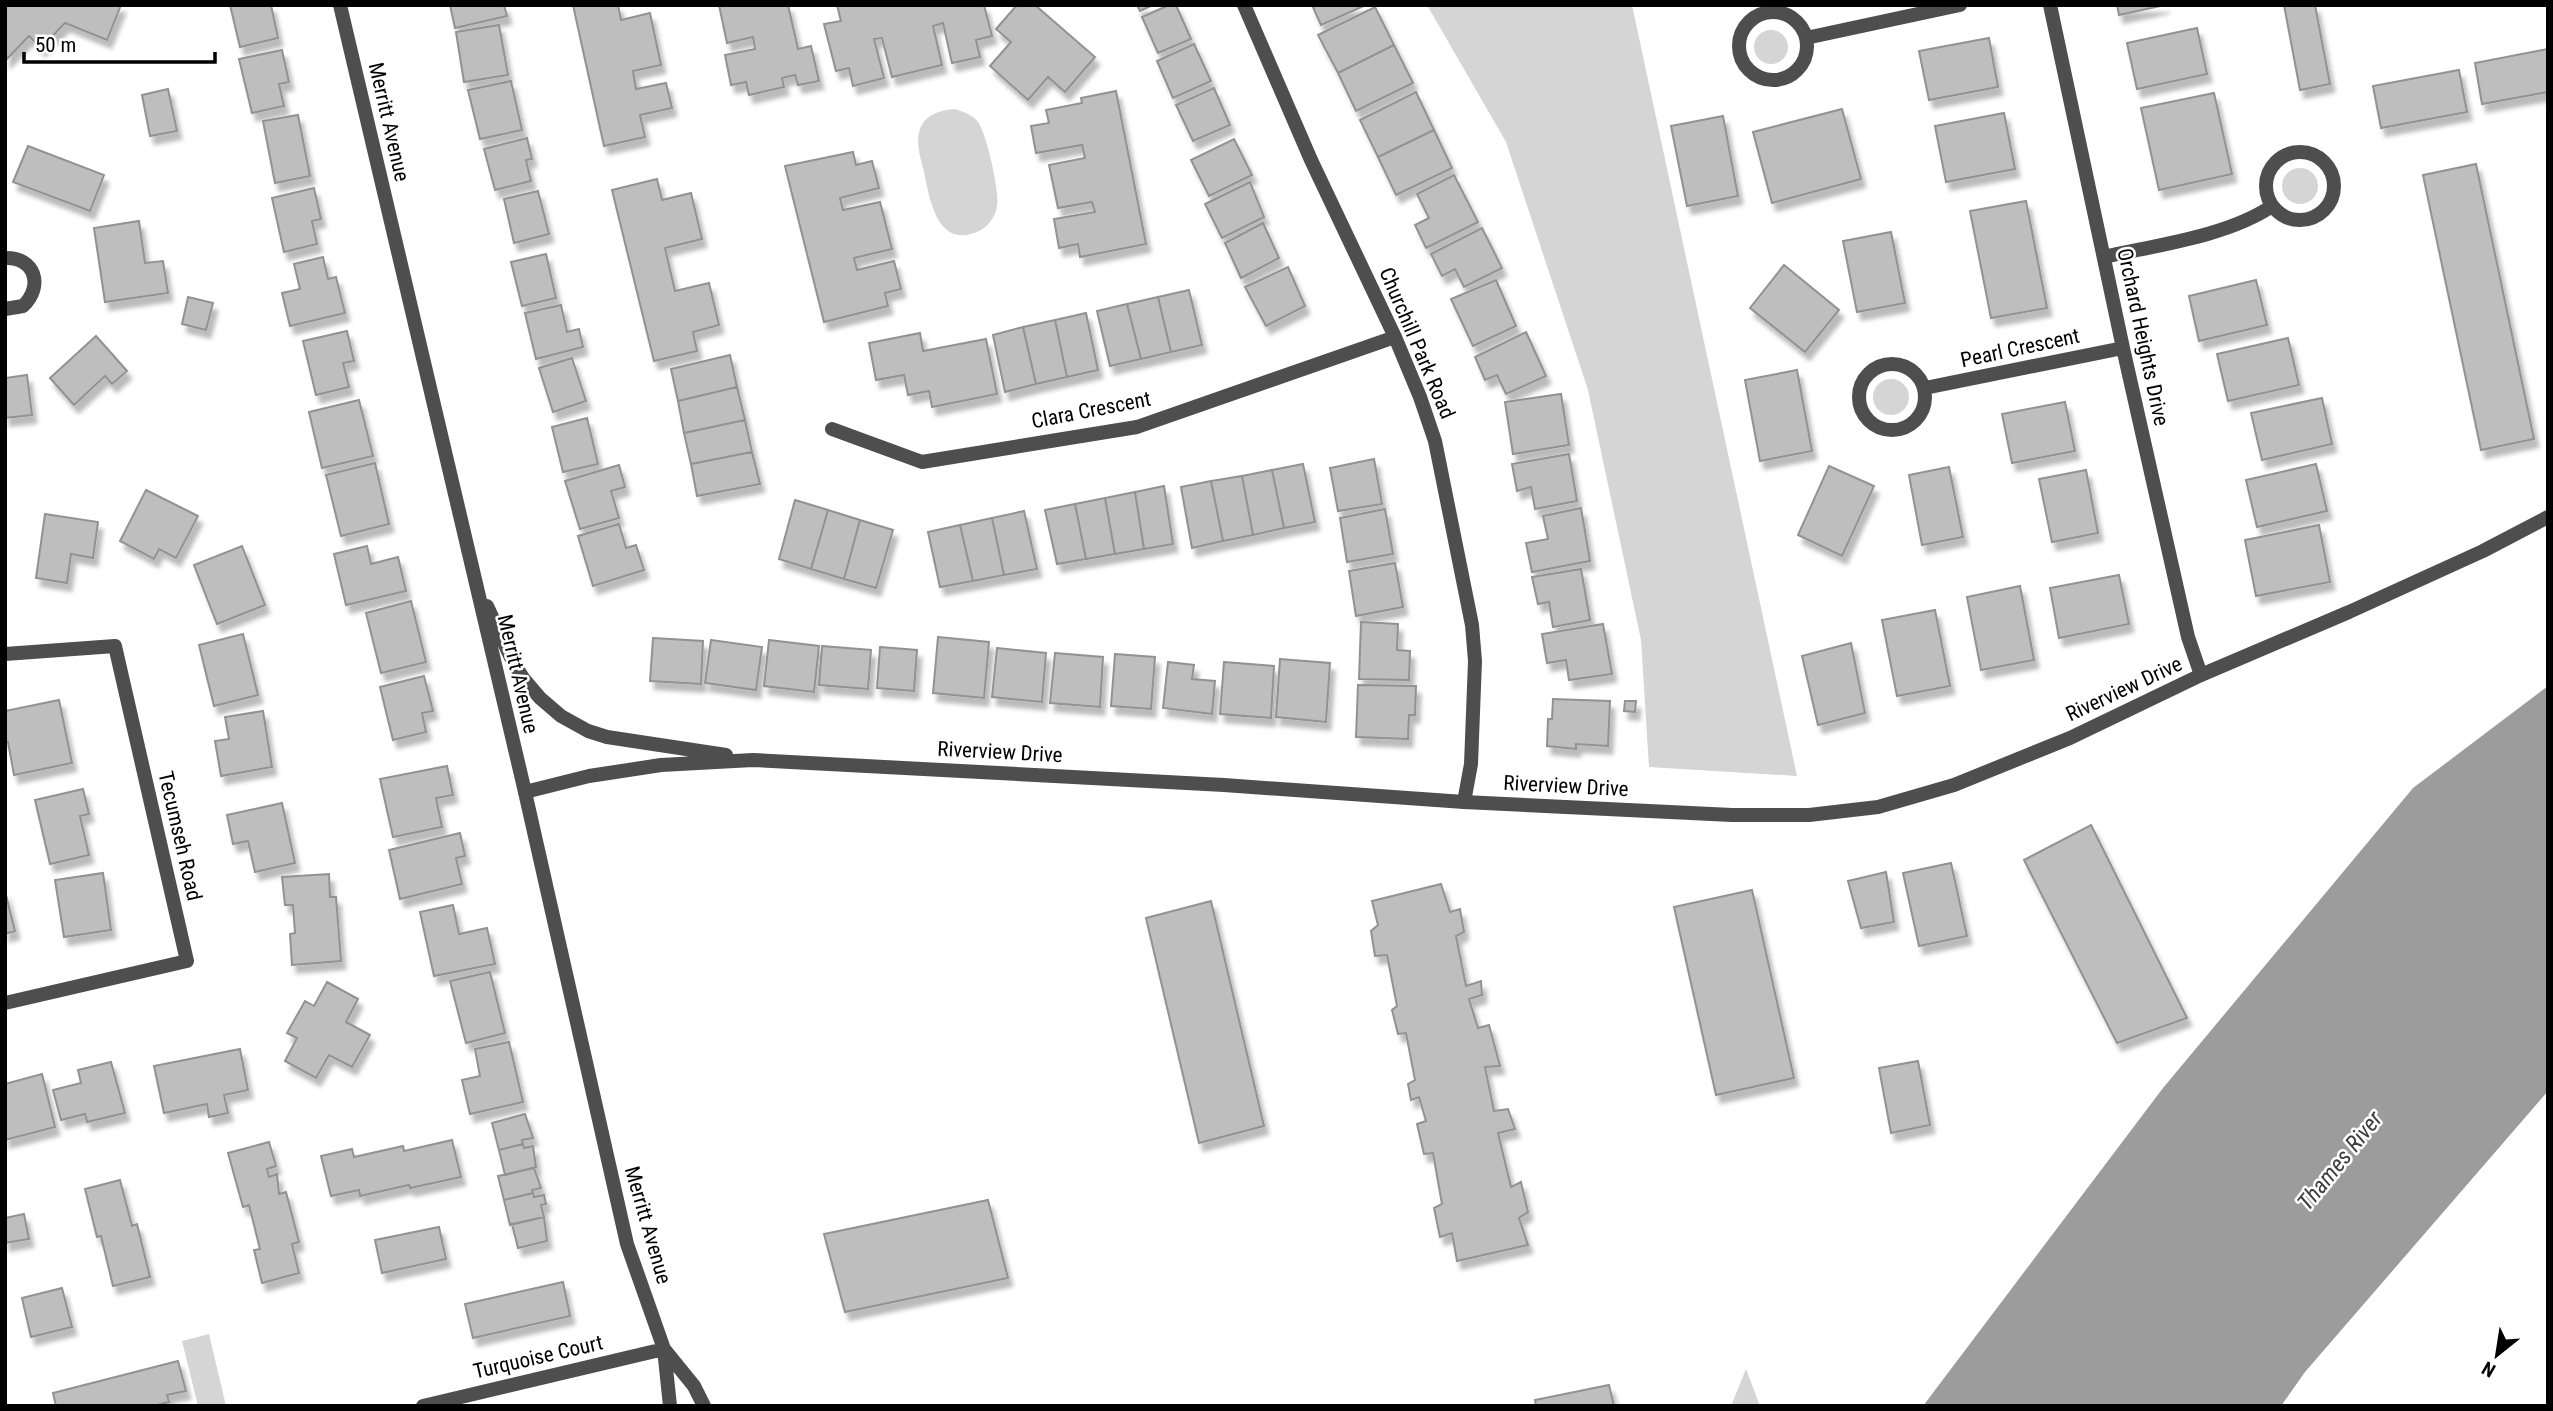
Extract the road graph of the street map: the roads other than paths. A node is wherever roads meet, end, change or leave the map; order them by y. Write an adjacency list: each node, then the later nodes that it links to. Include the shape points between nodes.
1 (340, 5): 15 (street, Merritt Avenue)
2 (1244, 5): 10 (street, Churchill Park Road)
3 (1960, 5): 5 (street)
4 (2050, 5): 7 (street, Orchard Heights Drive)
5 (1806, 38): 5 (street, via 1801,66 1777,80 1751,73 1738,48 1747,22 1763,12 1790,16)
6 (2272, 206): 6 (street, via 2289,218 2310,219 2320,214 2334,187 2328,166 2308,153 2276,162 2266,183); 7 (street, via 2220,230)
7 (2104, 257): 11 (street, Orchard Heights Drive)
8 (5, 258): 9 (street, via 23,262 35,283 23,306)
9 (5, 309)
10 (1395, 337): 13 (street, Clara Crescent, via 1137,426 922,462); 20 (street, Churchill Park Road, via 1435,441 1472,625 1472,755)
11 (2123, 348): 12 (street, Pearl Crescent); 17 (street, Orchard Heights Drive, via 2188,637)
12 (1925, 388): 12 (street, via 1913,371 1892,364 1882,366 1872,371 1860,388 1861,410 1876,426 1908,427 1923,411)
13 (832, 429)
14 (2548, 517): 17 (street, Riverview Drive, via 2483,551)
15 (476, 587): 18 (street, via 523,678 561,716 607,737); 19 (street, Merritt Avenue)
16 (5, 654): 21 (street, Tecumseh Road, via 115,646 187,961)
17 (2201, 675): 20 (street, Riverview Drive, via 1979,776 1878,807 1784,815)
18 (753, 760): 19 (street, Riverview Drive, via 661,765); 20 (street, Riverview Drive)
19 (524, 792): 22 (street, Merritt Avenue, via 627,1244)
20 (1464, 802)
21 (5, 1003)
22 (664, 1349): 23 (street, Turquoise Court); 24 (street, Merritt Avenue); 25 (street, Merritt Avenue, via 694,1385)
23 (422, 1406)
24 (670, 1406)
25 (704, 1406)

